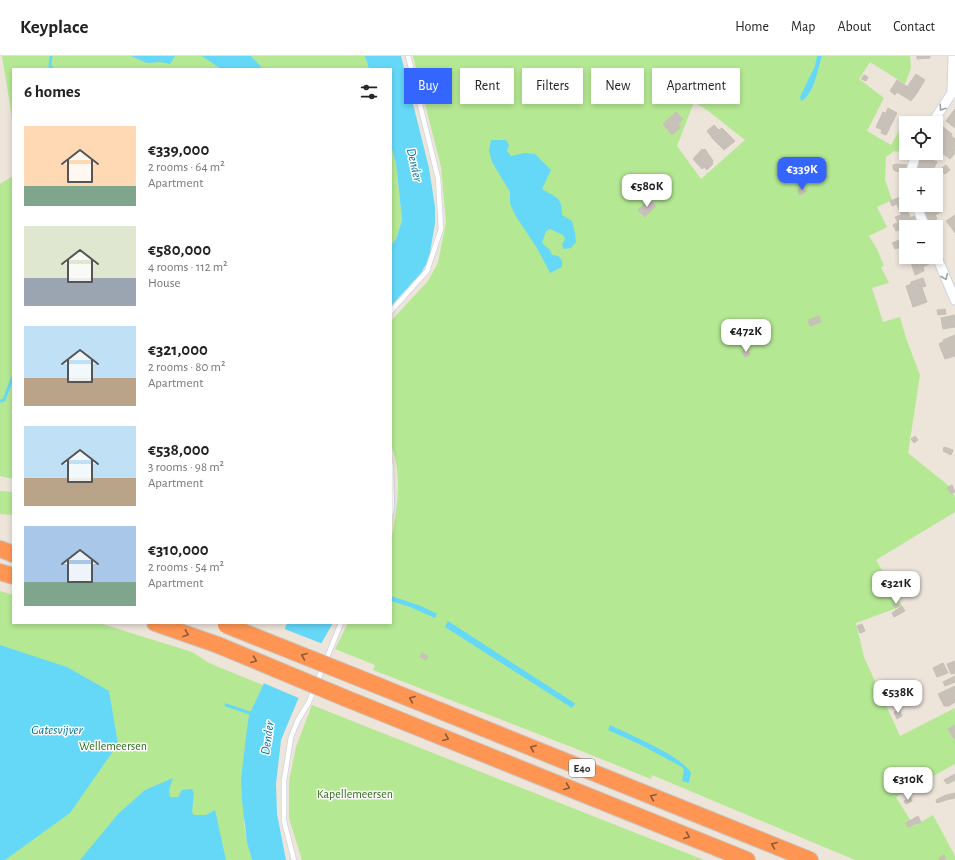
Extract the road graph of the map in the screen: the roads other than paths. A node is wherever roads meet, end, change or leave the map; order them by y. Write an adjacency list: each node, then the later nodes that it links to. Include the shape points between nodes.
1 (408, 56): 7 (lane, via 438,178 441,229 427,271)
2 (953, 56): 3 (street)
3 (954, 94): 4 (street, one-way to 4)
4 (937, 116)
5 (940, 264): 6 (street, one-way to 6)
6 (955, 300)
7 (392, 310)
8 (0, 549): 9 (highway)
9 (12, 554)
10 (0, 572): 11 (highway)
11 (12, 576)
12 (158, 624): 16 (highway, E40, one-way to 16, bridge, via 218,645)
13 (223, 624): 17 (highway, E40, one-way to 13, bridge)
14 (341, 624): 15 (lane, via 309,702 291,737 284,781 284,821)
15 (294, 860)
16 (747, 860)
17 (810, 860)

